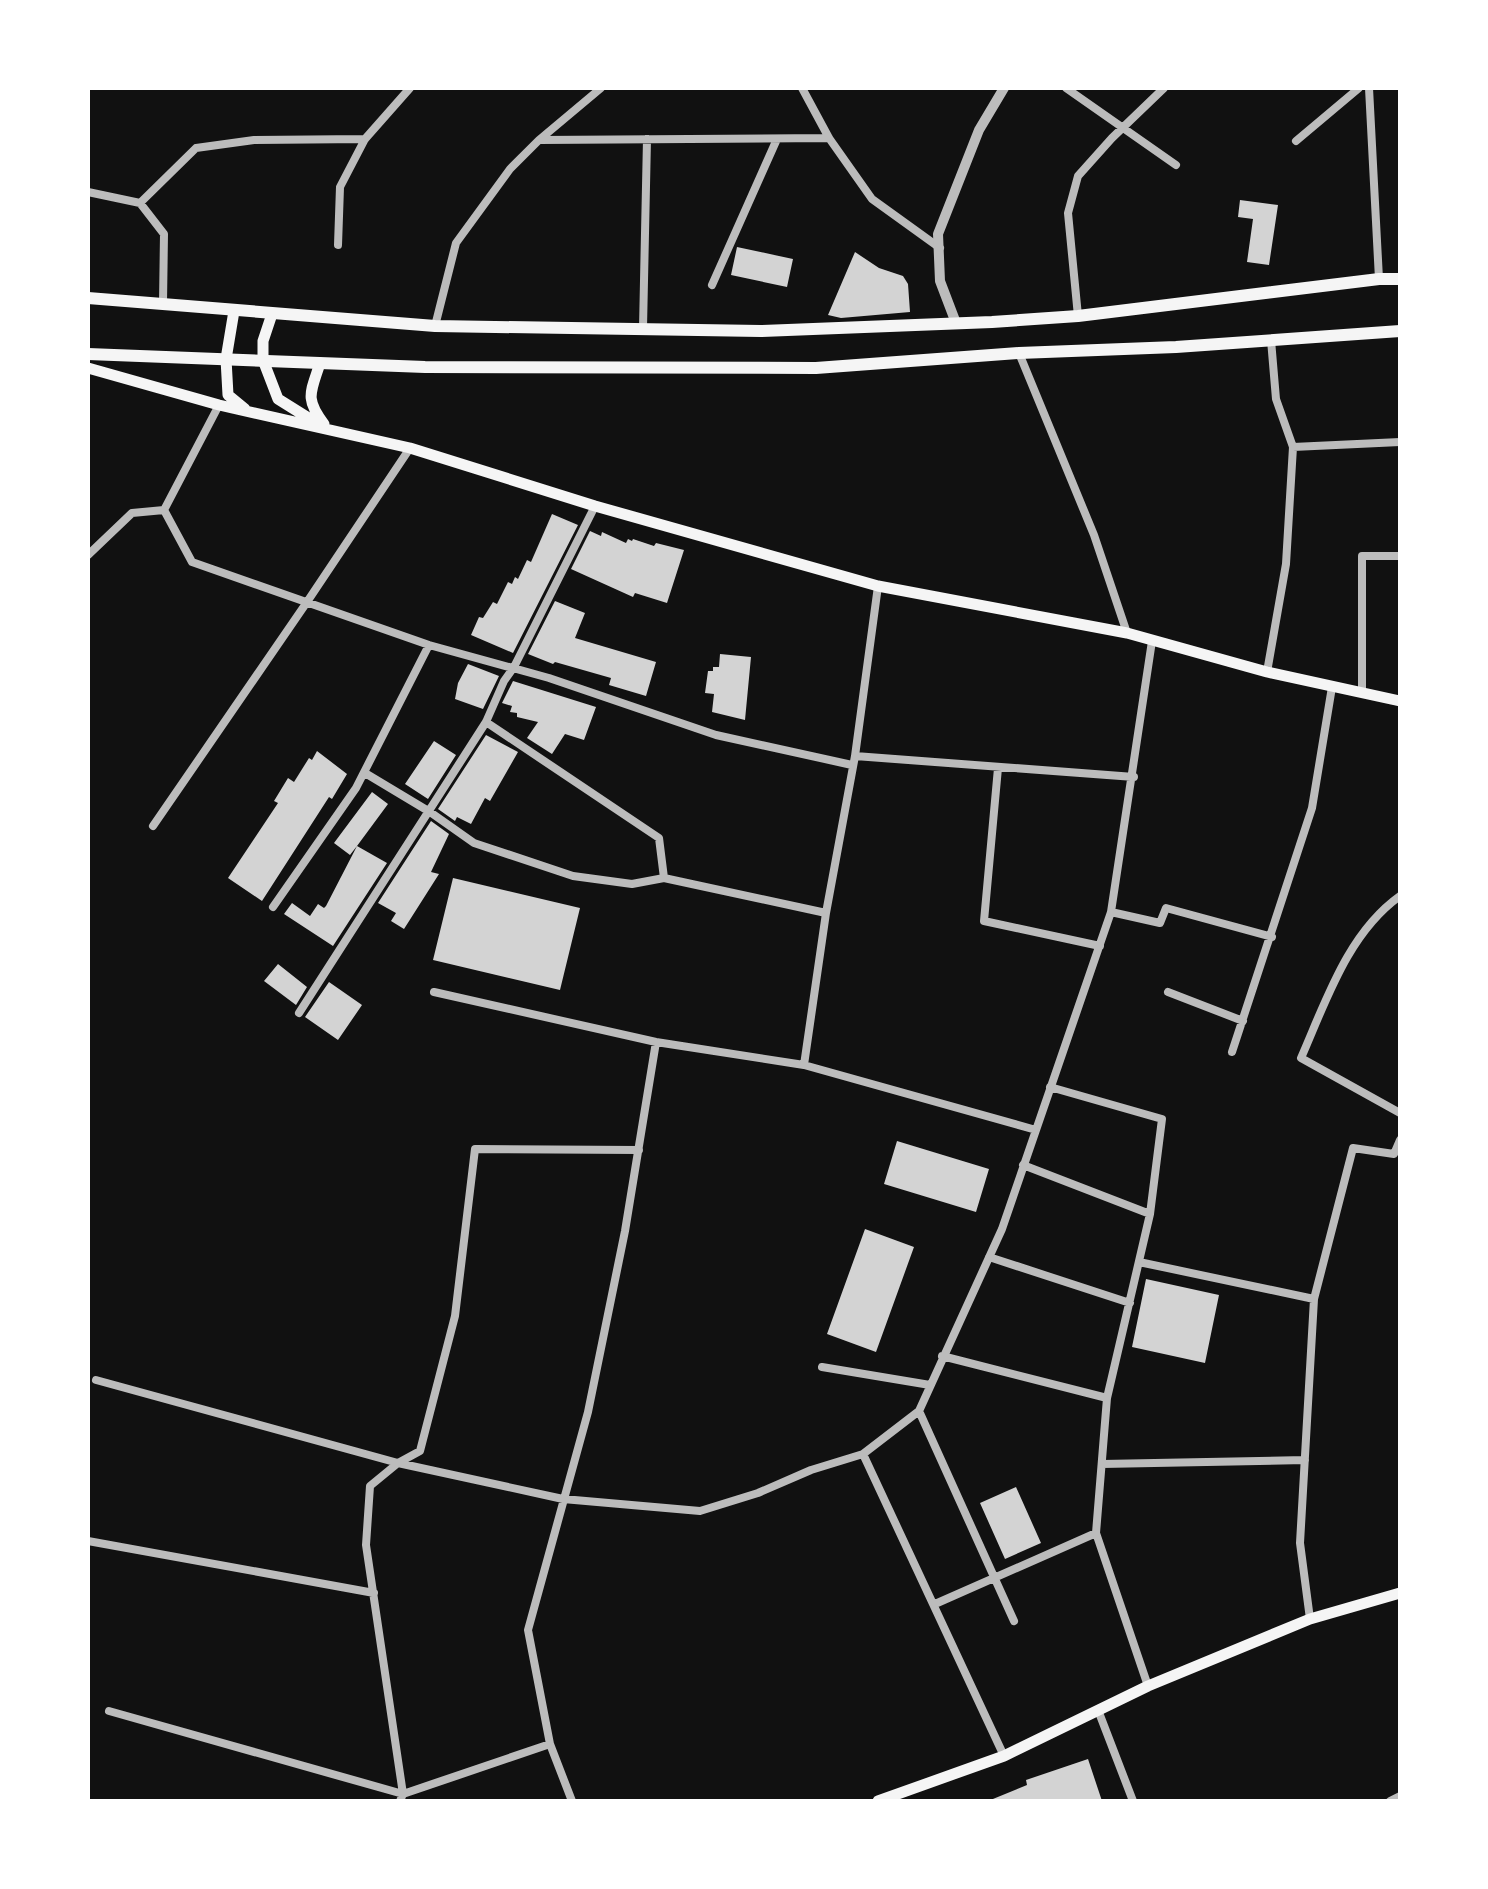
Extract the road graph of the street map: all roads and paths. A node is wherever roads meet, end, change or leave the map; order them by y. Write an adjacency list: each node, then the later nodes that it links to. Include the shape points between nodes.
1 (410, 88): 11 (street)
2 (601, 88): 14 (street)
3 (802, 88): 10 (street)
4 (1004, 88): 20 (street, via 979,130 938,234)
5 (1066, 88): 9 (street)
6 (1164, 88): 9 (street)
7 (1359, 88): 15 (street)
8 (1369, 88): 21 (street)
9 (1123, 128): 16 (street); 28 (street, via 1078,176 1068,213)
10 (829, 138): 13 (street); 20 (street, via 872,199)
11 (365, 139): 18 (street, via 254,140 196,148); 19 (street, via 340,187)
12 (647, 139): 13 (street); 14 (street); 31 (street)
13 (777, 139): 23 (street)
14 (539, 140): 30 (street, via 510,169 456,243)
15 (1296, 141)
16 (1176, 165)
17 (88, 192): 18 (street)
18 (140, 203): 25 (street, via 164,234)
19 (338, 245)
20 (941, 249): 29 (street, via 940,281)
21 (1379, 279): 22 (highway); 28 (highway)
22 (1400, 279)
23 (712, 285)
24 (88, 298): 25 (highway)
25 (163, 303): 26 (highway)
26 (234, 311): 27 (highway); 36 (main road)
27 (272, 314): 30 (highway); 37 (main road)
28 (1078, 316): 29 (highway)
29 (956, 323): 31 (highway, via 761,331)
30 (435, 326): 31 (highway)
31 (643, 328)
32 (1400, 331): 33 (highway)
33 (1271, 340): 34 (highway); 44 (street, via 1276,399)
34 (1019, 353): 38 (highway, via 816,368); 52 (street, via 1094,535)
35 (88, 354): 36 (highway)
36 (226, 359): 37 (highway); 41 (main road, via 228,395)
37 (263, 360): 38 (highway); 42 (main road, via 278,399)
38 (320, 363): 42 (main road, via 311,408)
39 (88, 368): 40 (main road)
40 (219, 405): 41 (main road); 47 (street)
41 (248, 412): 42 (main road)
42 (329, 431): 45 (main road)
43 (1400, 442): 44 (street)
44 (1293, 447): 56 (street, via 1286,564)
45 (410, 448): 46 (main road); 51 (street)
46 (595, 506): 50 (main road); 55 (street)
47 (164, 510): 48 (street, via 132,513); 51 (street, via 192,562)
48 (88, 555)
49 (1400, 556): 58 (street, via 1362,556)
50 (878, 586): 52 (main road); 61 (street)
51 (307, 602): 54 (street); 66 (street)
52 (1127, 633): 53 (main road)
53 (1152, 641): 56 (main road); 64 (street)
54 (429, 645): 55 (street); 63 (street)
55 (514, 667): 60 (street); 61 (street, via 716,735)
56 (1267, 672): 57 (main road)
57 (1332, 687): 58 (main road); 72 (street, via 1312,808)
58 (1362, 693): 59 (main road)
59 (1400, 701)
60 (486, 722): 65 (street); 67 (street, via 659,838)
61 (853, 760): 62 (street); 71 (street)
62 (998, 768): 64 (street); 73 (street, via 984,921)
63 (365, 773): 65 (street); 69 (street)
64 (1134, 777): 70 (street)
65 (430, 812): 67 (street, via 474,843 573,876 632,884); 76 (street)
66 (153, 826)
67 (664, 878): 71 (street)
68 (1400, 896): 82 (street, via 1358,938 1301,1058)
69 (273, 907)
70 (1111, 912): 72 (street, via 1160,923 1166,908); 73 (street)
71 (826, 913): 80 (street)
72 (1272, 937): 77 (street)
73 (1100, 946): 81 (street)
74 (434, 992): 78 (street)
75 (1168, 992): 77 (street)
76 (299, 1013)
77 (1243, 1021): 79 (street)
78 (656, 1042): 80 (street); 85 (street)
79 (1232, 1052)
80 (804, 1065): 83 (street)
81 (1050, 1087): 83 (street); 87 (street, via 1162,1119)
82 (1400, 1113)
83 (1036, 1130): 86 (street)
84 (1400, 1140): 90 (street, via 1394,1154 1353,1148)
85 (639, 1150): 100 (street, via 475,1149 455,1316 420,1451); 102 (street, via 588,1412)
86 (1023, 1165): 87 (street); 88 (street)
87 (1150, 1214): 89 (street)
88 (989, 1257): 91 (street); 92 (street)
89 (1139, 1262): 90 (street); 91 (street)
90 (1314, 1299): 99 (street)
91 (1130, 1303): 96 (street)
92 (942, 1356): 95 (street); 96 (street)
93 (822, 1367): 95 (street)
94 (96, 1380): 100 (street)
95 (930, 1385): 97 (street)
96 (1107, 1398): 101 (street)
97 (919, 1411): 98 (street); 105 (street)
98 (863, 1454): 102 (street, via 700,1511); 108 (street)
99 (1305, 1460): 101 (street); 109 (street, via 1300,1543)
100 (398, 1463): 102 (street); 106 (street, via 370,1486 366,1545)
101 (1102, 1464): 103 (street)
102 (563, 1499): 114 (street, via 528,1630)
103 (1096, 1533): 105 (street); 111 (street)
104 (88, 1541): 106 (street)
105 (994, 1577): 108 (street); 110 (street)
106 (374, 1593): 116 (street)
107 (1400, 1593): 109 (main road)
108 (935, 1604): 115 (street)
109 (1310, 1619): 111 (main road)
110 (1014, 1621)
111 (1148, 1686): 112 (main road)
112 (1098, 1710): 115 (main road); 119 (street)
113 (109, 1711): 116 (street)
114 (550, 1744): 116 (street); 117 (street)
115 (1004, 1756): 118 (main road)
116 (401, 1798)
117 (572, 1801)
118 (878, 1801)
119 (1133, 1801)

